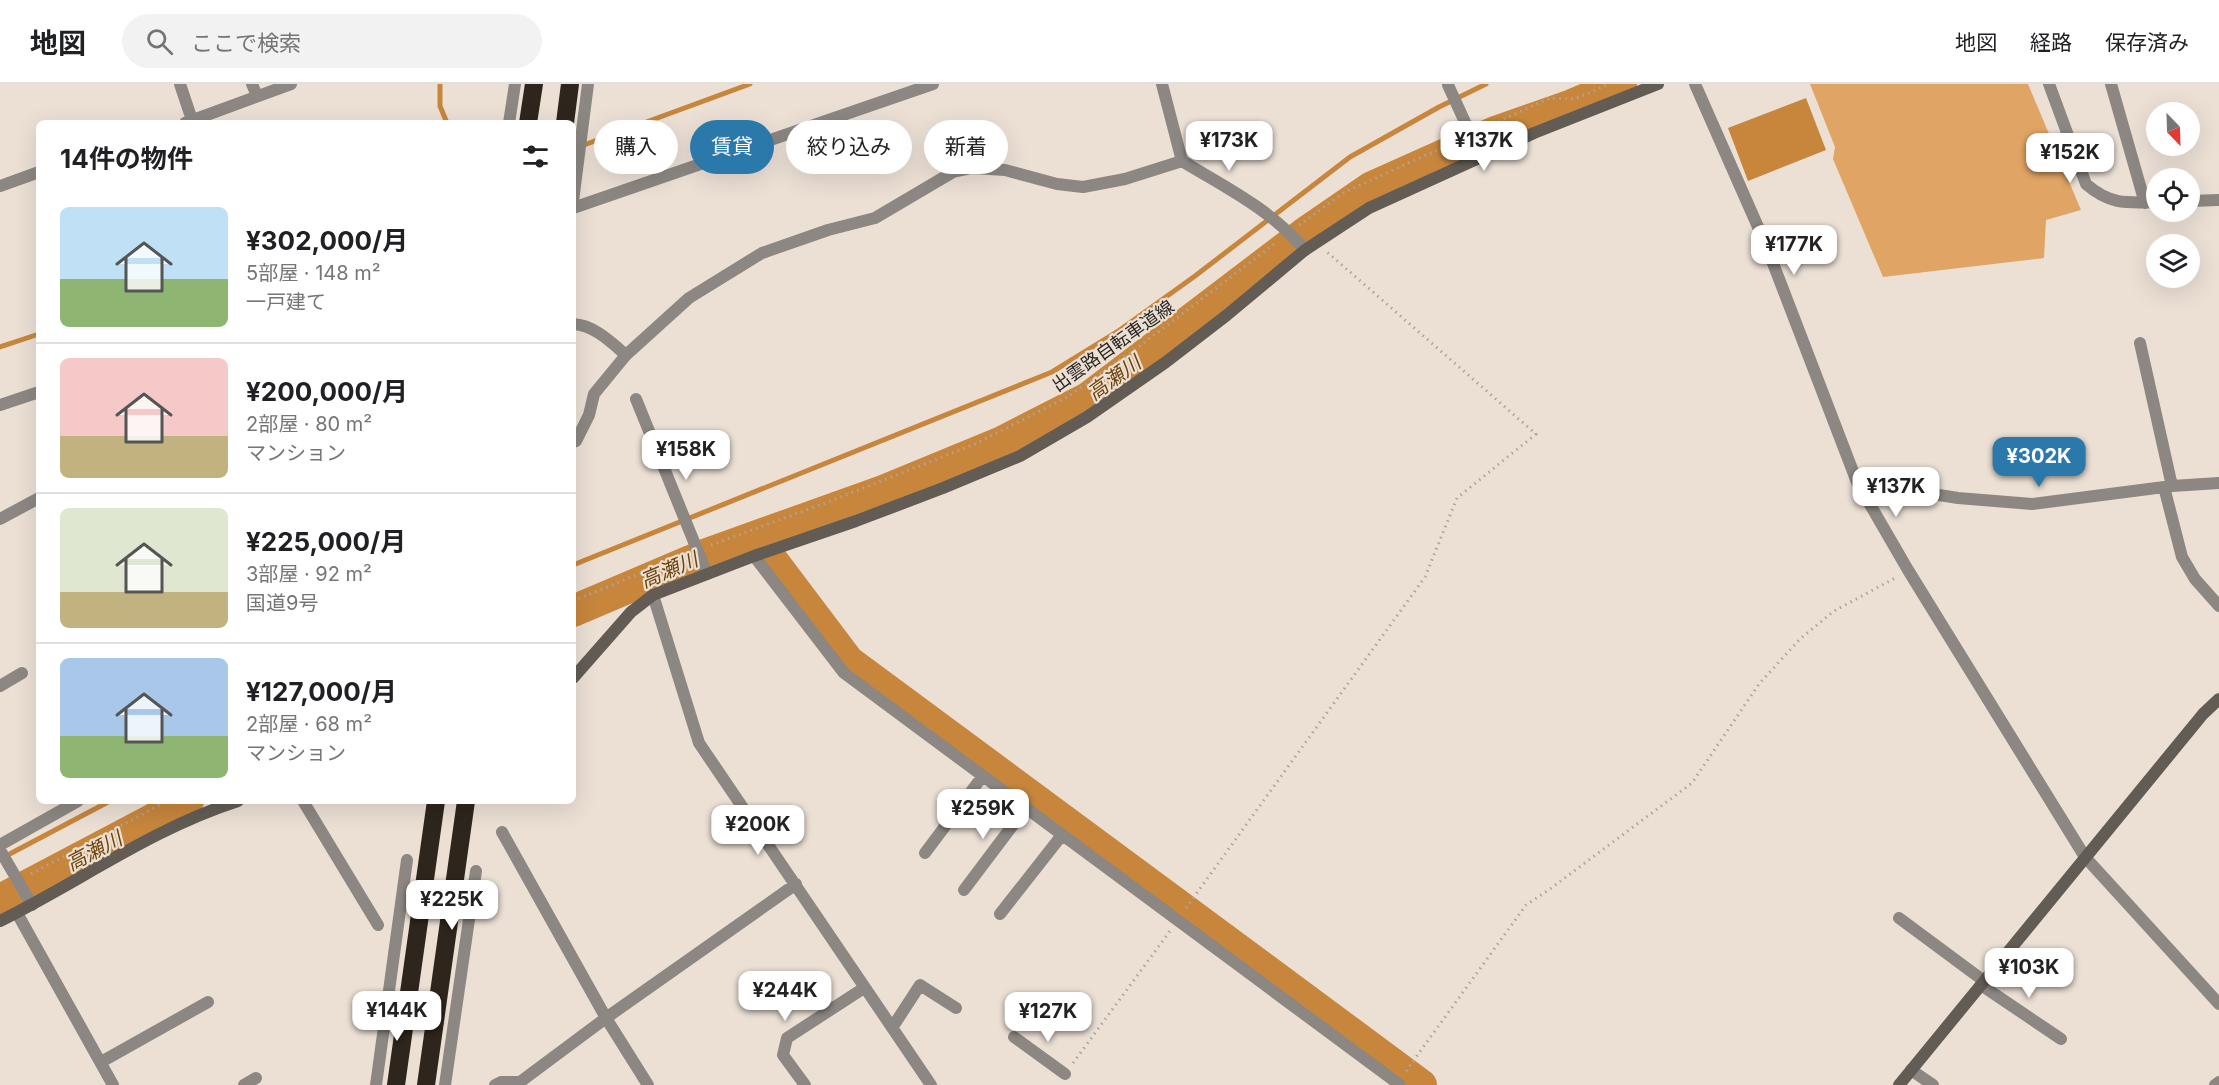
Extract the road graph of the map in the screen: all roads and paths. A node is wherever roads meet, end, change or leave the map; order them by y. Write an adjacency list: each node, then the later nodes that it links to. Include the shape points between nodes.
1 (180, 84): 17 (street)
2 (291, 84): 15 (street)
3 (515, 84): 19 (street)
4 (534, 84): 20 (highway)
5 (570, 84): 16 (highway)
6 (588, 84): 26 (street)
7 (933, 84): 32 (street)
8 (1162, 84): 24 (street)
9 (1609, 84): 21 (path, via 1575,99 1551,98)
10 (1658, 84): 23 (street)
11 (1695, 84): 42 (street, via 1766,244)
12 (2049, 84): 31 (street, via 2086,184 2099,195 2122,204)
13 (2111, 84): 28 (street)
14 (1448, 85): 23 (street)
15 (255, 90): 18 (street)
16 (566, 116)
17 (189, 120)
18 (194, 120)
19 (509, 120)
20 (529, 120)
21 (1475, 133)
22 (1464, 138): 33 (path, 出雲路自転車道線, via 1345,192)
23 (1481, 157): 34 (street, via 1369,208)
24 (1182, 161): 33 (street); 37 (street, via 1083,187 1005,170 972,168 953,172 875,218 762,254 689,298)
25 (36, 173): 27 (street)
26 (576, 178)
27 (0, 186)
28 (2146, 187)
29 (2219, 200): 30 (street)
30 (2200, 201)
31 (2146, 202)
32 (576, 207)
33 (1290, 231): 34 (street); 47 (path, 出雲路自転車道線, via 1069,396 975,444)
34 (1311, 246): 48 (street, via 1166,362 1087,417 1020,456 867,517); 81 (path, via 1536,434 1457,498 1425,577)
35 (576, 324): 37 (street, via 605,336)
36 (2140, 343): 44 (street)
37 (626, 355): 41 (street, via 594,394)
38 (36, 393): 40 (street)
39 (636, 399): 47 (street)
40 (0, 405)
41 (576, 441)
42 (1857, 482): 44 (street, via 1958,498 2032,504); 49 (street)
43 (2219, 483): 44 (street)
44 (2168, 487): 53 (street, via 2182,557)
45 (36, 500): 46 (street)
46 (0, 519)
47 (698, 550): 50 (street); 52 (path, 出雲路自転車道線)
48 (754, 556): 50 (street); 58 (street, via 844,673)
49 (1908, 570): 71 (street); 101 (path, via 1834,611 1800,639 1759,684 1692,783 1526,905)
50 (707, 574): 51 (street)
51 (653, 595): 55 (street, via 631,612); 75 (street, via 699,743)
52 (576, 600)
53 (2219, 606)
54 (22, 673): 56 (street)
55 (576, 675)
56 (0, 686)
57 (2219, 699): 71 (street)
58 (981, 777): 65 (street); 70 (street)
59 (73, 804): 68 (street)
60 (161, 804): 74 (path)
61 (228, 804): 77 (street, via 138,845)
62 (305, 804): 83 (street)
63 (436, 804): 85 (highway)
64 (466, 804): 84 (highway)
65 (1025, 809): 67 (street); 76 (street)
66 (502, 832): 93 (street)
67 (1062, 835): 79 (street); 81 (street)
68 (0, 844)
69 (0, 850): 74 (street)
70 (925, 853)
71 (2085, 857): 86 (street); 91 (street)
72 (407, 860): 88 (street)
73 (476, 871): 89 (street)
74 (18, 881): 77 (street)
75 (796, 884): 87 (street); 93 (street)
76 (964, 890)
77 (32, 905): 78 (street)
78 (17, 913): 82 (street); 97 (street)
79 (1000, 914)
80 (1899, 918): 86 (street)
81 (1178, 920): 99 (path); 101 (street)
82 (0, 921)
83 (378, 925)
84 (444, 960): 89 (street); 106 (highway)
85 (413, 965): 88 (street); 105 (highway)
86 (1982, 983): 96 (street); 98 (street)
87 (864, 988): 94 (street); 110 (street, via 787,1038 783,1054)
88 (388, 995): 104 (street)
89 (458, 996): 107 (street)
90 (208, 1002): 97 (street)
91 (2219, 1004)
92 (956, 1008): 94 (street, via 920,985)
93 (606, 1018): 108 (street, via 520,1082); 109 (street)
94 (892, 1028): 111 (street)
95 (1014, 1037): 99 (street)
96 (2061, 1039)
97 (101, 1062): 102 (street)
98 (1911, 1070): 112 (street); 113 (street)
99 (1065, 1074)
100 (256, 1078): 103 (street)
101 (1399, 1084)
102 (113, 1085)
103 (244, 1085)
104 (376, 1085)
105 (396, 1085)
106 (426, 1085)
107 (445, 1085)
108 (495, 1085)
109 (648, 1085)
110 (806, 1085)
111 (931, 1085)
112 (1899, 1085)
113 (1933, 1085)

